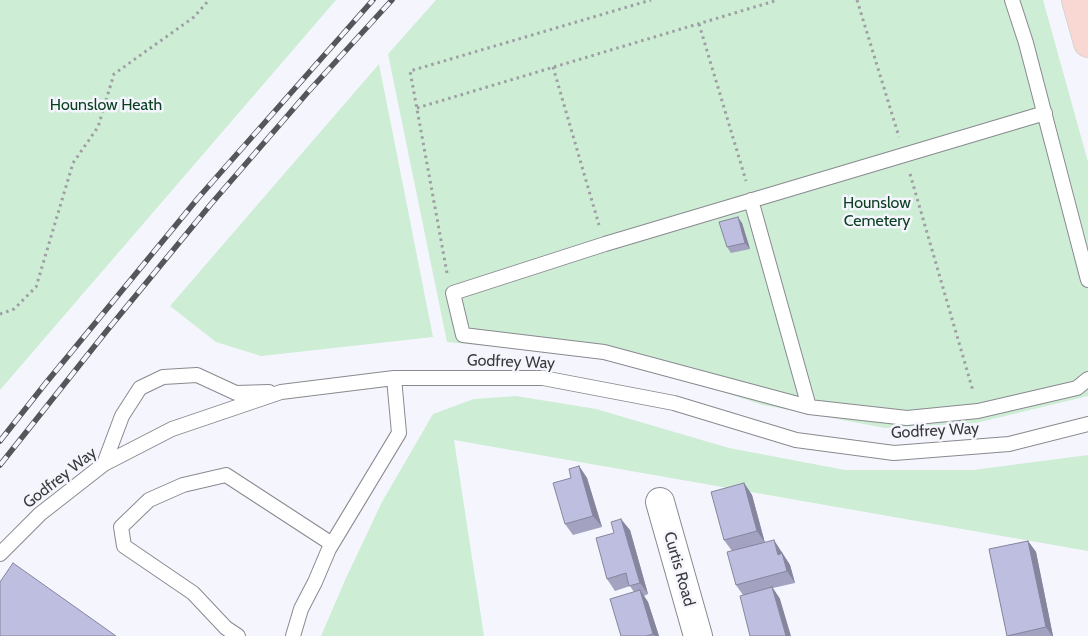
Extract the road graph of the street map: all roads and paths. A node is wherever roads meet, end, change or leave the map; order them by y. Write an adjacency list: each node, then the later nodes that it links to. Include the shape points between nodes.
1 (209, 0): 17 (path, via 194,17 114,74 98,127 73,162 36,287 14,309)
2 (651, 0): 10 (path, via 410,72)
3 (778, 0): 7 (path)
4 (857, 0): 12 (path)
5 (1012, 0): 11 (lane)
6 (1076, 0): 8 (main road)
7 (699, 24): 9 (path); 13 (path)
8 (1088, 43)
9 (553, 67): 10 (path); 14 (path)
10 (416, 108): 16 (path)
11 (1045, 113): 12 (lane); 15 (lane)
12 (904, 155): 13 (lane); 22 (path)
13 (751, 200): 14 (lane); 21 (lane)
14 (604, 244): 16 (lane)
15 (1088, 280)
16 (453, 293): 21 (lane, via 463,335 604,352)
17 (0, 314)
18 (394, 378): 20 (lane, Godfrey Way); 23 (lane, Godfrey Way, via 543,378 674,403 796,440 894,453 1009,444); 26 (lane, via 399,433)
19 (1088, 379): 22 (lane, via 1077,388)
20 (281, 392): 24 (lane, Godfrey Way, via 172,429); 24 (lane, via 236,393 197,375 163,377 140,388 122,416)
21 (809, 407): 22 (lane, via 907,418)
22 (978, 411)
23 (1088, 424)
24 (104, 464): 27 (lane, Godfrey Way, via 40,514)
25 (660, 502): 30 (street, Curtis Road)
26 (332, 544): 28 (lane, via 226,476 183,485 149,500 121,527 124,546 193,593 226,628); 29 (lane, via 301,609)
27 (0, 554)
28 (238, 636)
29 (292, 636)
30 (698, 636)

